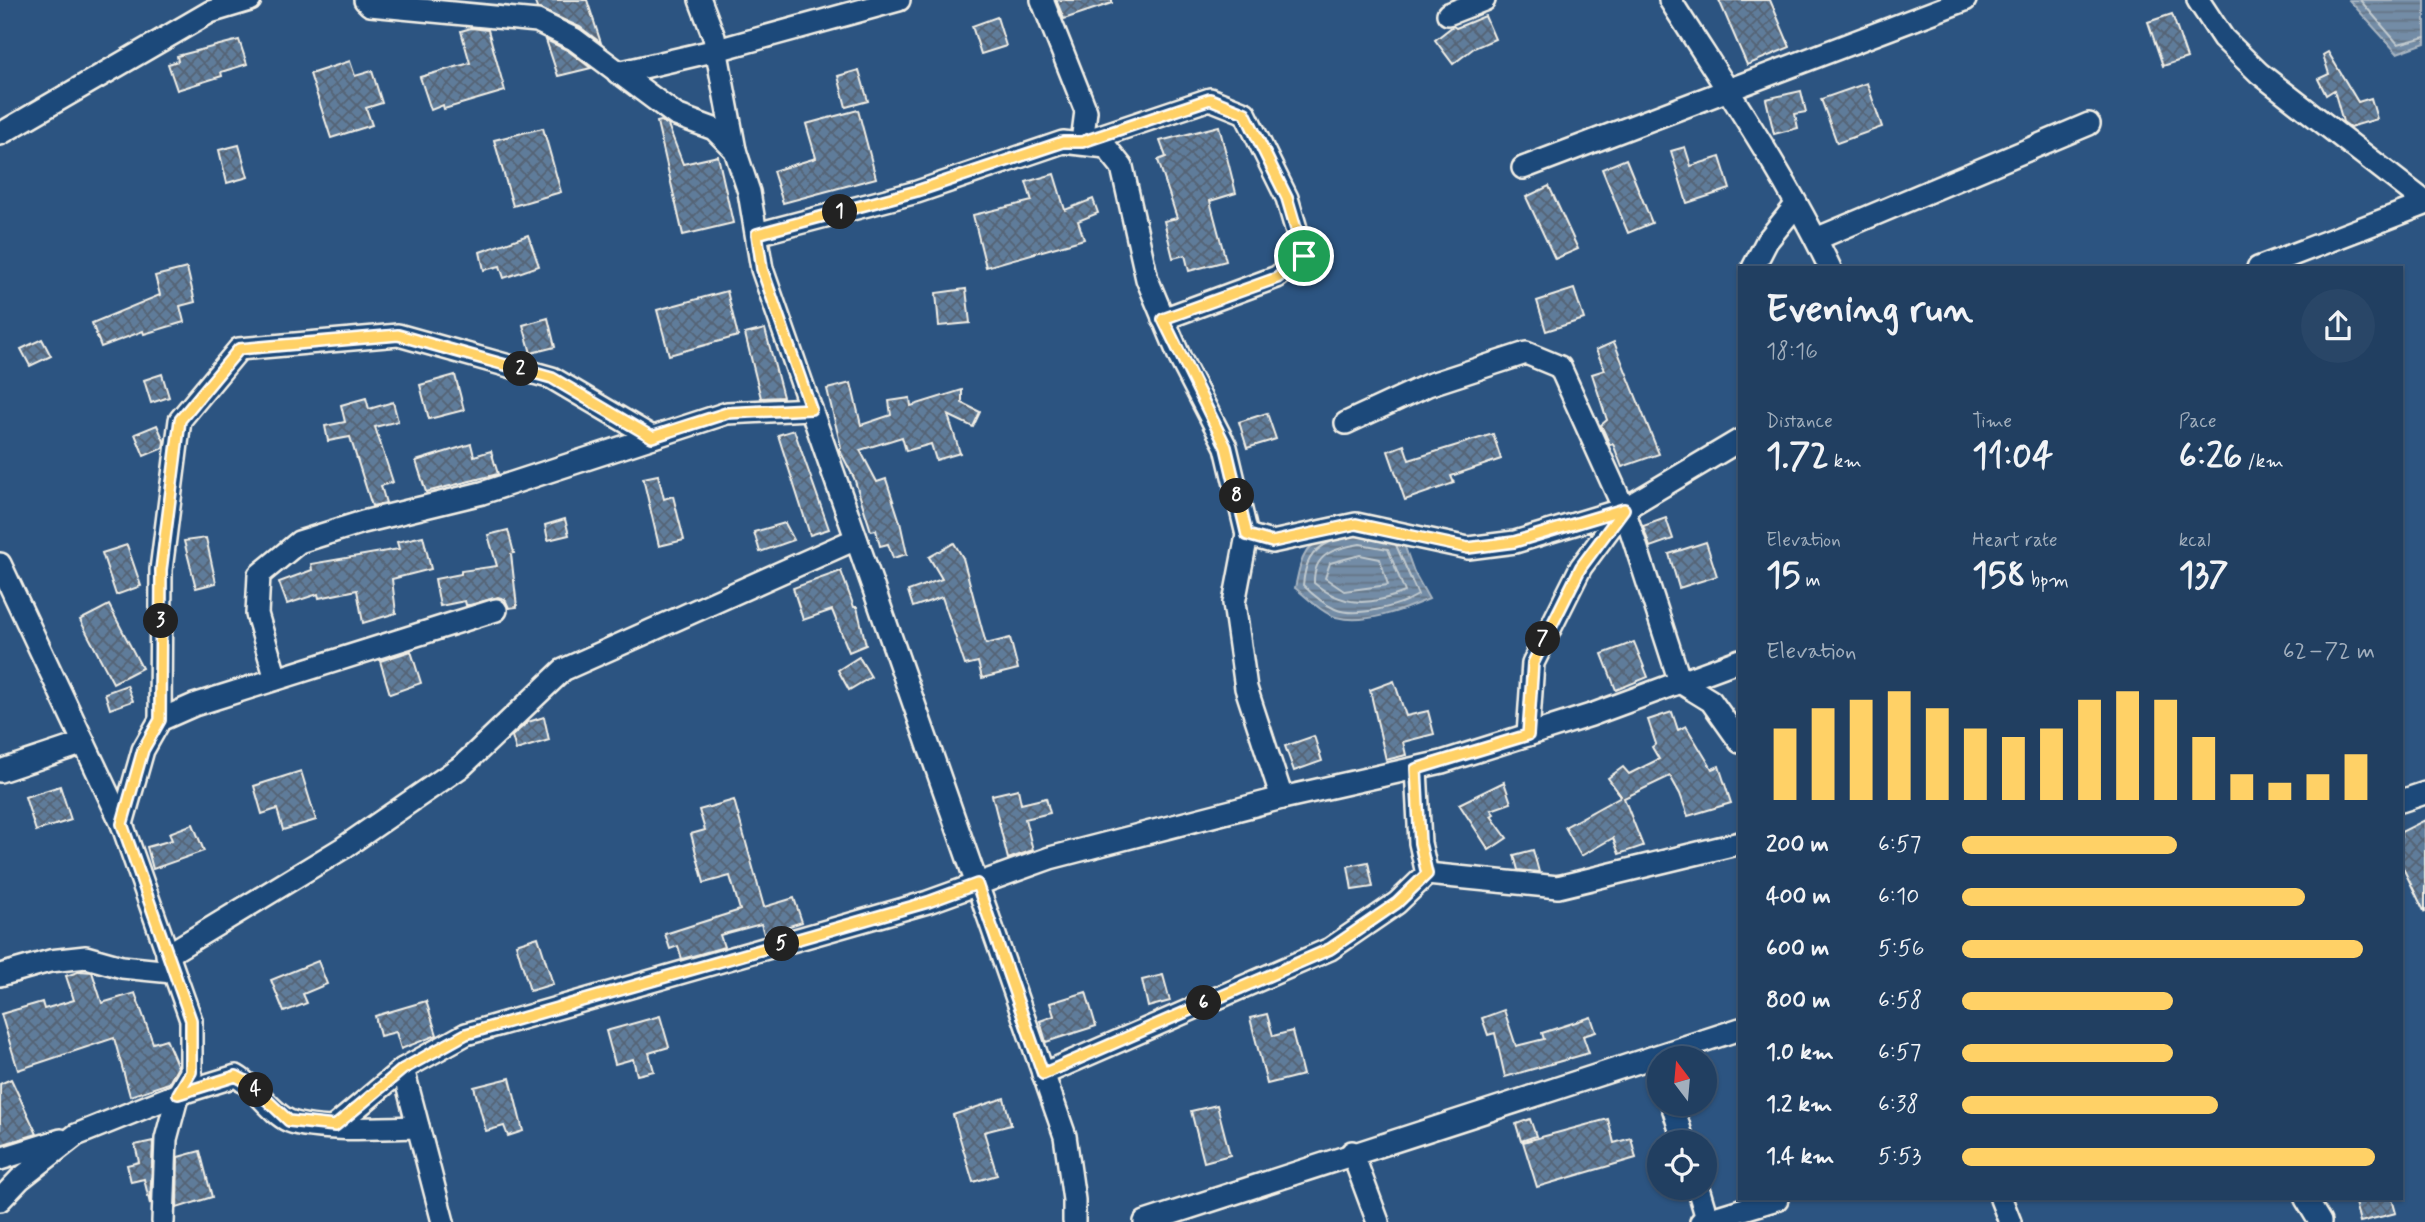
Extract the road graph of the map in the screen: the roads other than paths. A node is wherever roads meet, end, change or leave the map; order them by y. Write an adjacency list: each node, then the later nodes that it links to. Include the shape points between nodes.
1 (250, 0): 15 (street, via 210,12)
2 (365, 0): 12 (street, via 370,5 537,21 574,39)
3 (700, 0): 11 (street)
4 (899, 0): 11 (street)
5 (1042, 0): 16 (street, via 1086,111)
6 (1484, 0): 10 (street)
7 (1670, 0): 13 (street)
8 (1965, 0): 13 (street)
9 (2198, 0): 19 (street, via 2223,38 2259,74)
10 (1448, 15)
11 (717, 50): 12 (street); 17 (street)
12 (618, 73): 17 (street, via 676,115 714,129)
13 (1729, 92): 18 (street); 20 (street)
14 (2088, 124): 22 (street)
15 (0, 134)
16 (1082, 142): 21 (street, via 1063,142 917,191); 26 (street, via 1106,147 1122,167 1147,279); 26 (street, via 1210,99 1245,113 1287,198 1304,256 1277,278)
17 (735, 150): 21 (street, via 750,192)
18 (1523, 168)
19 (2425, 203): 25 (street)
20 (1796, 205): 22 (street); 23 (street)
21 (757, 234): 27 (street, via 762,269)
22 (1816, 239): 24 (street)
23 (1754, 266)
24 (1829, 266)
25 (2263, 266)
26 (1163, 319): 32 (street, via 1226,447)
27 (811, 409): 29 (street, via 727,413); 33 (street)
28 (1346, 423): 31 (street, via 1428,385 1526,353 1560,367)
29 (652, 437): 37 (street, via 482,493 299,542 259,575 257,614); 39 (street, via 552,378 398,335 239,349 180,420 161,570)
30 (1738, 441): 31 (street)
31 (1624, 509): 32 (street, via 1514,542 1468,548 1356,524 1272,542); 38 (street); 40 (street, via 1581,567 1533,663)
32 (1247, 535): 46 (street, via 1234,603 1246,688)
33 (856, 539): 51 (street); 52 (street, via 563,670 462,766)
34 (0, 564): 42 (street)
35 (496, 610): 37 (street)
36 (1738, 661): 38 (street)
37 (276, 678): 39 (street)
38 (1680, 682): 40 (street); 41 (street, via 1712,701)
39 (160, 720): 48 (street, via 143,750)
40 (1528, 735): 43 (street)
41 (1738, 739)
42 (84, 743): 44 (street); 48 (street)
43 (1416, 769): 46 (street); 50 (street, via 1420,843)
44 (0, 771)
45 (2425, 793): 47 (street)
46 (1282, 798): 51 (street, via 1050,858)
47 (2403, 800)
48 (122, 824): 52 (street)
49 (1738, 843): 50 (street, via 1558,887)
50 (1427, 874): 58 (street, via 1397,903 1330,949)
51 (977, 884): 57 (street, via 466,1034); 58 (street)
52 (170, 964): 53 (street, via 122,967 86,957); 59 (street, via 191,1020 193,1048 191,1072)
53 (0, 975)
54 (1738, 1030): 55 (street)
55 (1695, 1046)
56 (1647, 1063): 63 (street)
57 (403, 1069): 60 (street); 61 (street)
58 (1043, 1074): 70 (street, via 1065,1136)
59 (178, 1094): 60 (street, via 236,1076 289,1121); 62 (street); 72 (street, via 166,1139)
60 (335, 1126): 61 (street)
61 (418, 1127): 73 (street)
62 (76, 1135): 64 (street); 65 (street)
63 (1352, 1152): 74 (street); 75 (street)
64 (0, 1159)
65 (0, 1200)
66 (1701, 1200): 71 (street)
67 (1774, 1200): 71 (street)
68 (2001, 1200): 76 (street)
69 (2307, 1200): 77 (street)
70 (1074, 1221)
71 (1706, 1221)
72 (163, 1222)
73 (443, 1222)
74 (1145, 1222)
75 (1378, 1222)
76 (2010, 1222)
77 (2320, 1222)

